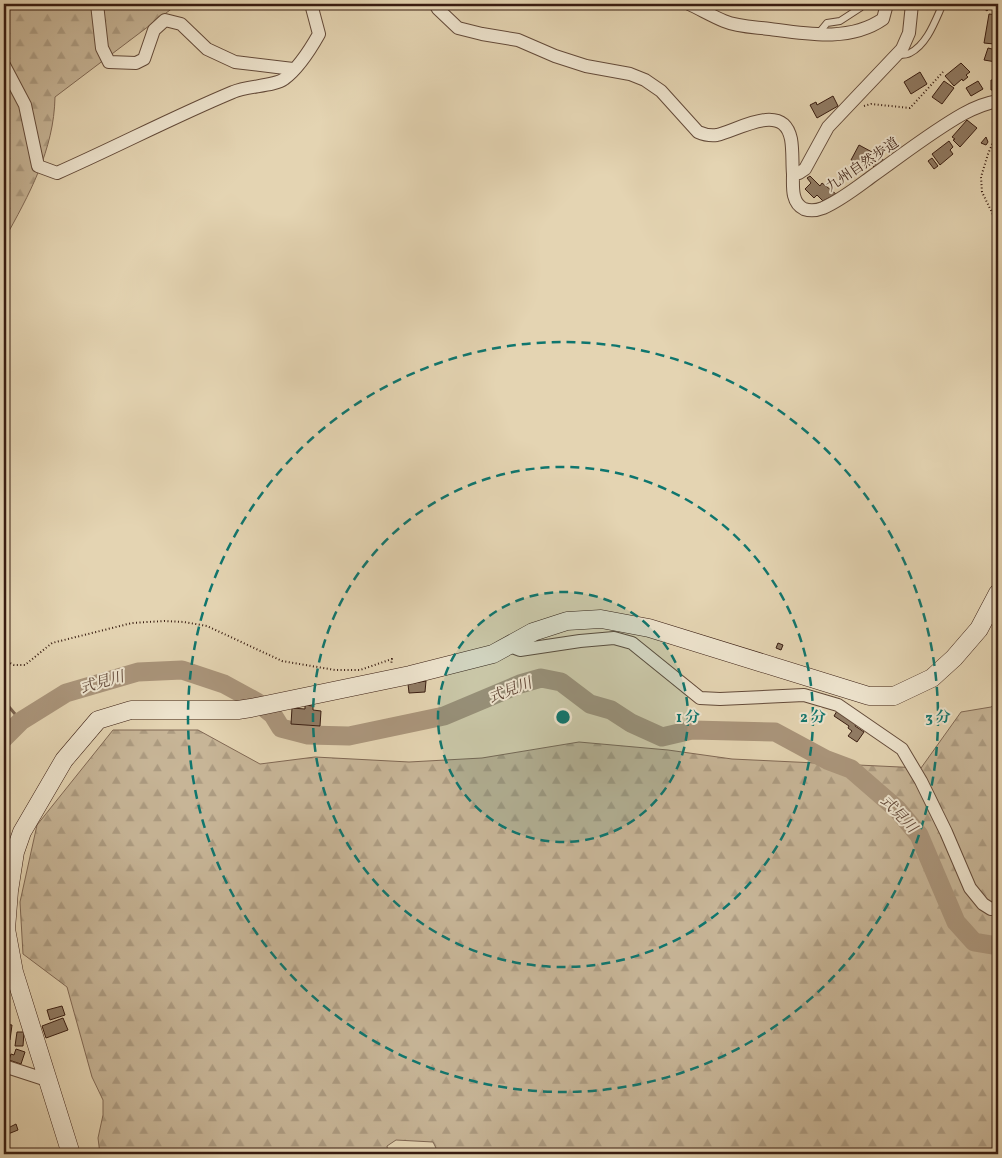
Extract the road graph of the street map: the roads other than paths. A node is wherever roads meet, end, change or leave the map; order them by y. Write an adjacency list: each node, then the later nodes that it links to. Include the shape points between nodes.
1 (97, 4): 12 (street, via 102,48 109,62 136,63 144,59 154,30 165,20 181,24 207,50 236,62)
2 (311, 4): 12 (street, via 319,34)
3 (435, 4): 14 (street, 九州自然歩道, via 458,28 518,40 586,66 645,80 661,91 698,132 715,136 762,120 779,122 790,138)
4 (689, 4): 9 (street, via 743,26)
5 (863, 4): 9 (lane, via 840,21 827,23)
6 (887, 4): 9 (street, via 883,19 866,28 831,35)
7 (912, 4): 10 (street, via 908,38)
8 (941, 8): 10 (lane, via 921,45 909,54)
9 (818, 34)
10 (897, 55): 14 (street, via 828,127 805,168)
11 (4, 65): 12 (street, via 25,105 38,166 57,173 236,90 283,80)
12 (293, 69)
13 (998, 100): 14 (street, 九州自然歩道, via 963,114 845,196 821,208 804,209 797,202)
14 (793, 174)
15 (998, 593): 16 (street, via 980,629 954,658 932,678 894,696 869,696 649,628 601,619 567,621 533,632)
16 (507, 646): 17 (street, via 520,650 614,638 632,643 700,698 804,695 838,705 902,749 946,832 970,888); 19 (street, via 493,654 410,675 251,708 131,710 98,720 64,760 22,832 15,852 9,891 6,929 14,972)
17 (991, 909)
18 (4, 1066): 19 (street)
19 (47, 1080): 20 (street)
20 (71, 1154)

